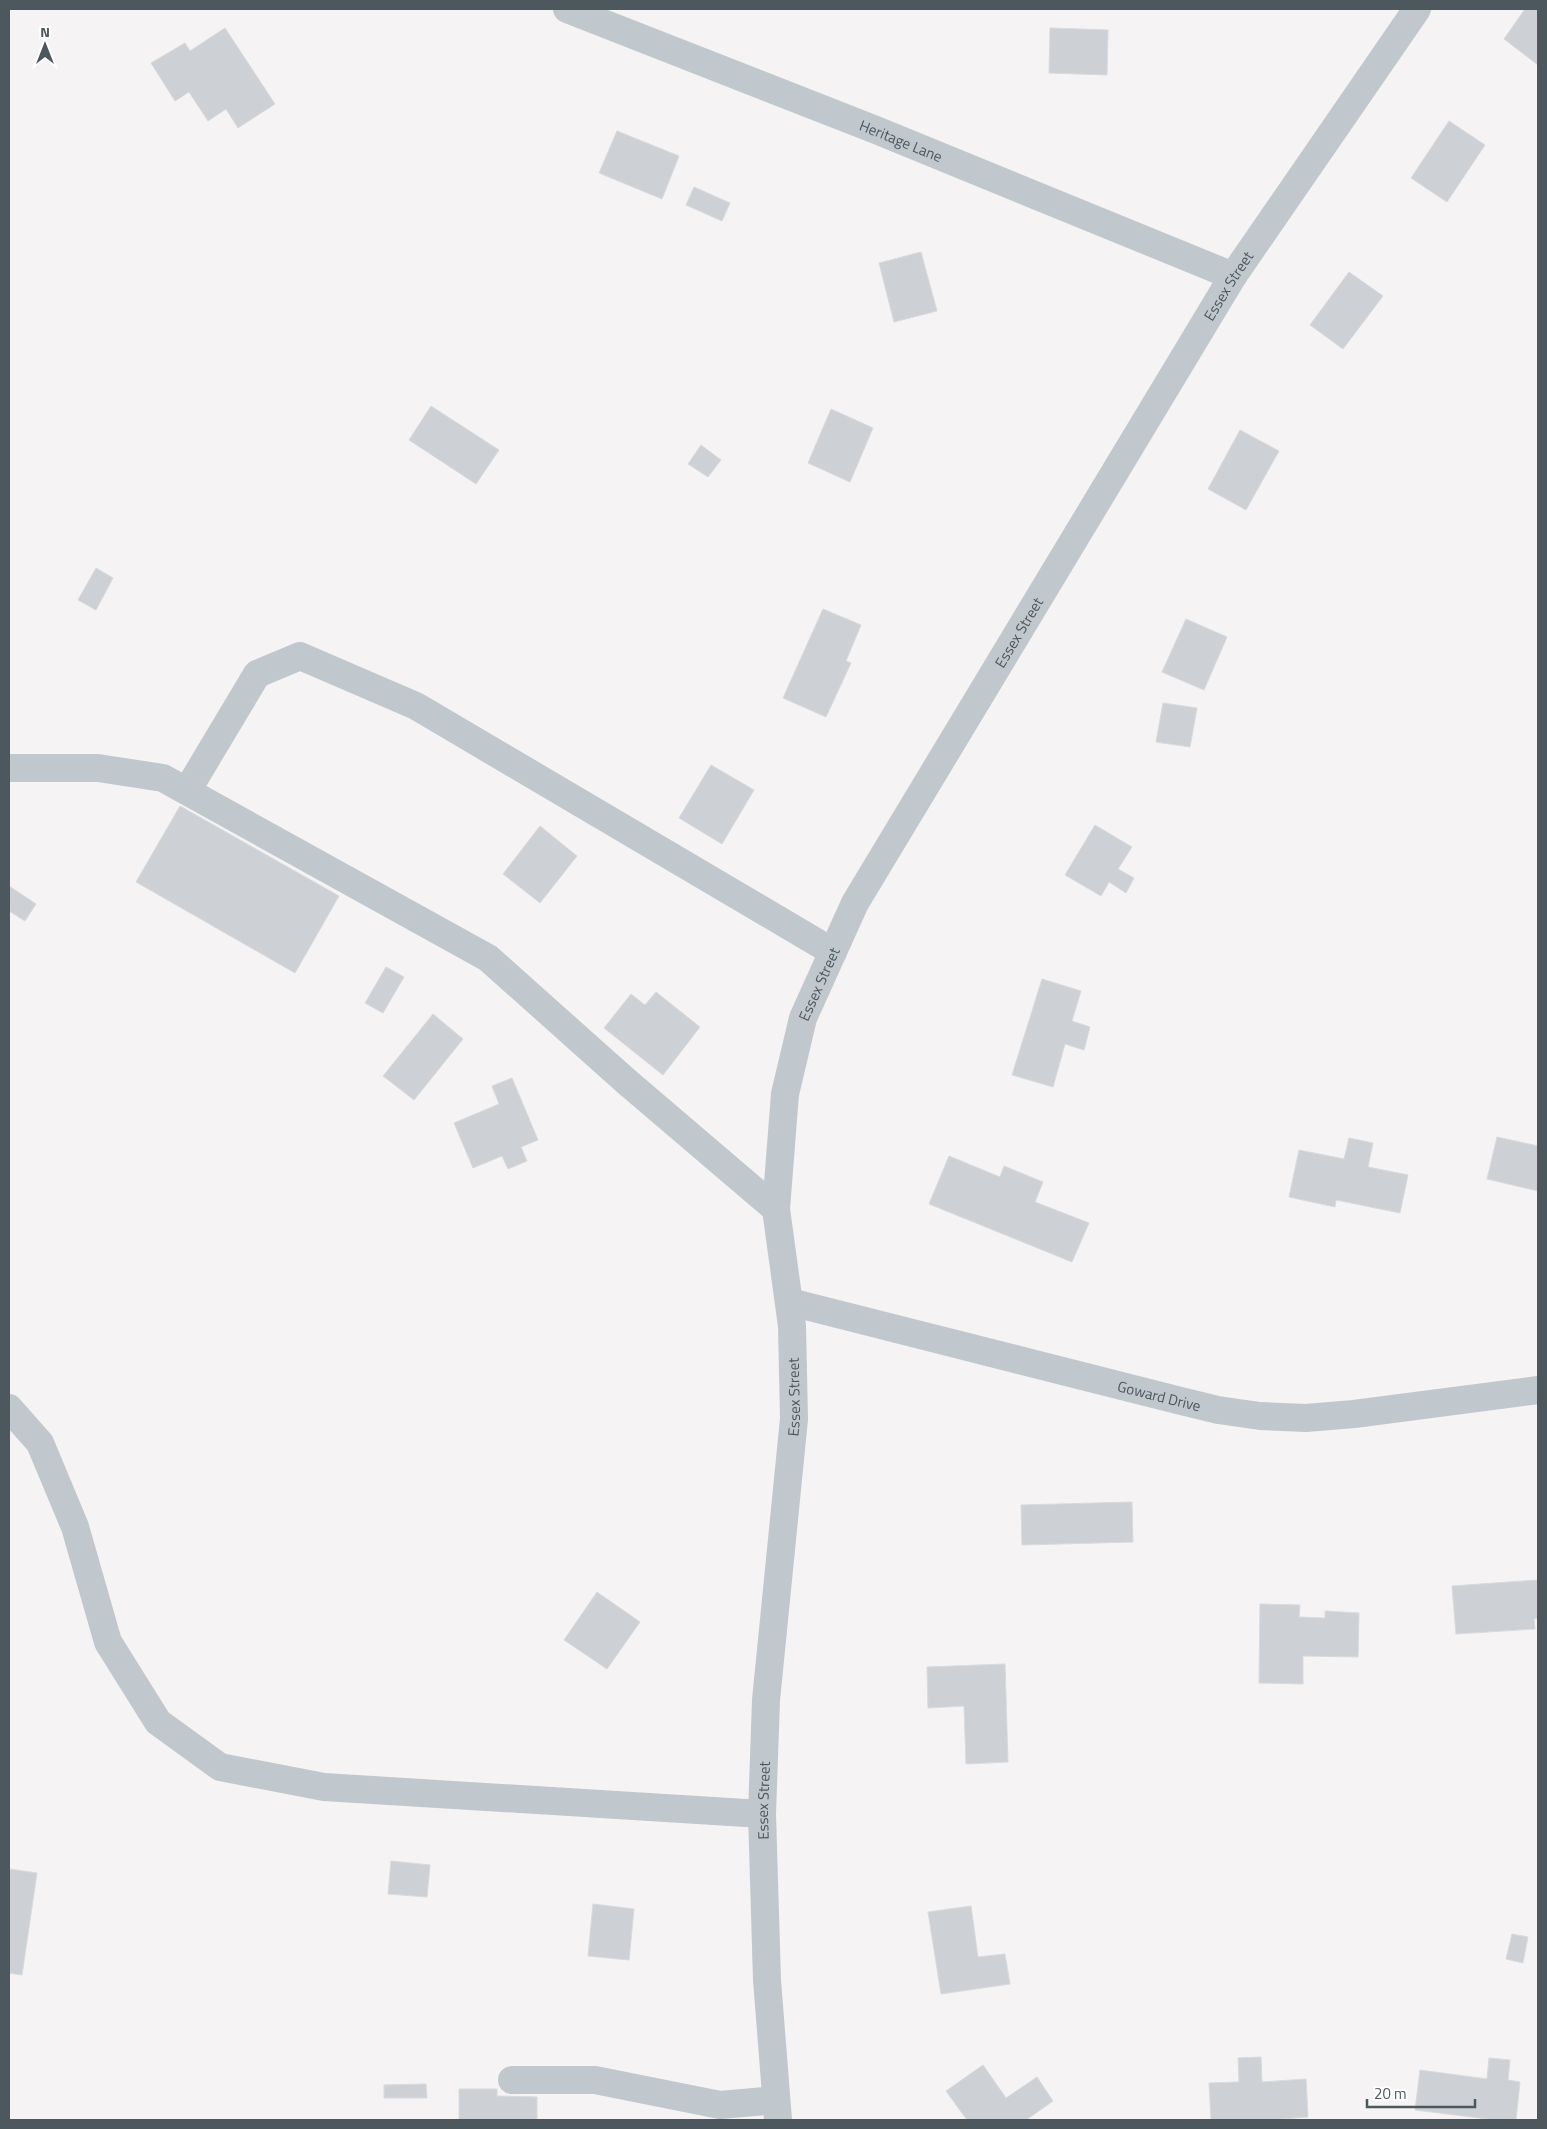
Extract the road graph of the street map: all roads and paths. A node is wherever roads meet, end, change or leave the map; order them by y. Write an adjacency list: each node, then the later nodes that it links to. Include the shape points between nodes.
1 (567, 9): 3 (street, Heritage Lane, via 867,126)
2 (1417, 9): 3 (street, Essex Street)
3 (1233, 276): 6 (street, Essex Street, via 855,903)
4 (9, 768): 5 (street, via 98,768 163,778)
5 (187, 791): 6 (street, via 257,674 300,656 416,706); 7 (street, via 488,958)
6 (833, 952): 7 (street, Essex Street, via 803,1018 785,1094)
7 (776, 1209): 8 (street, Essex Street)
8 (790, 1302): 9 (street, Goward Drive, via 1218,1410 1260,1416 1306,1418 1354,1414); 11 (street, Essex Street, via 794,1419 766,1700)
9 (1538, 1390)
10 (9, 1408): 11 (street, via 40,1443 75,1527 108,1642 158,1722 220,1767 324,1788)
11 (762, 1814): 13 (street, Essex Street, via 767,1980)
12 (512, 2080): 13 (street, via 595,2080 720,2105)
13 (777, 2110)

